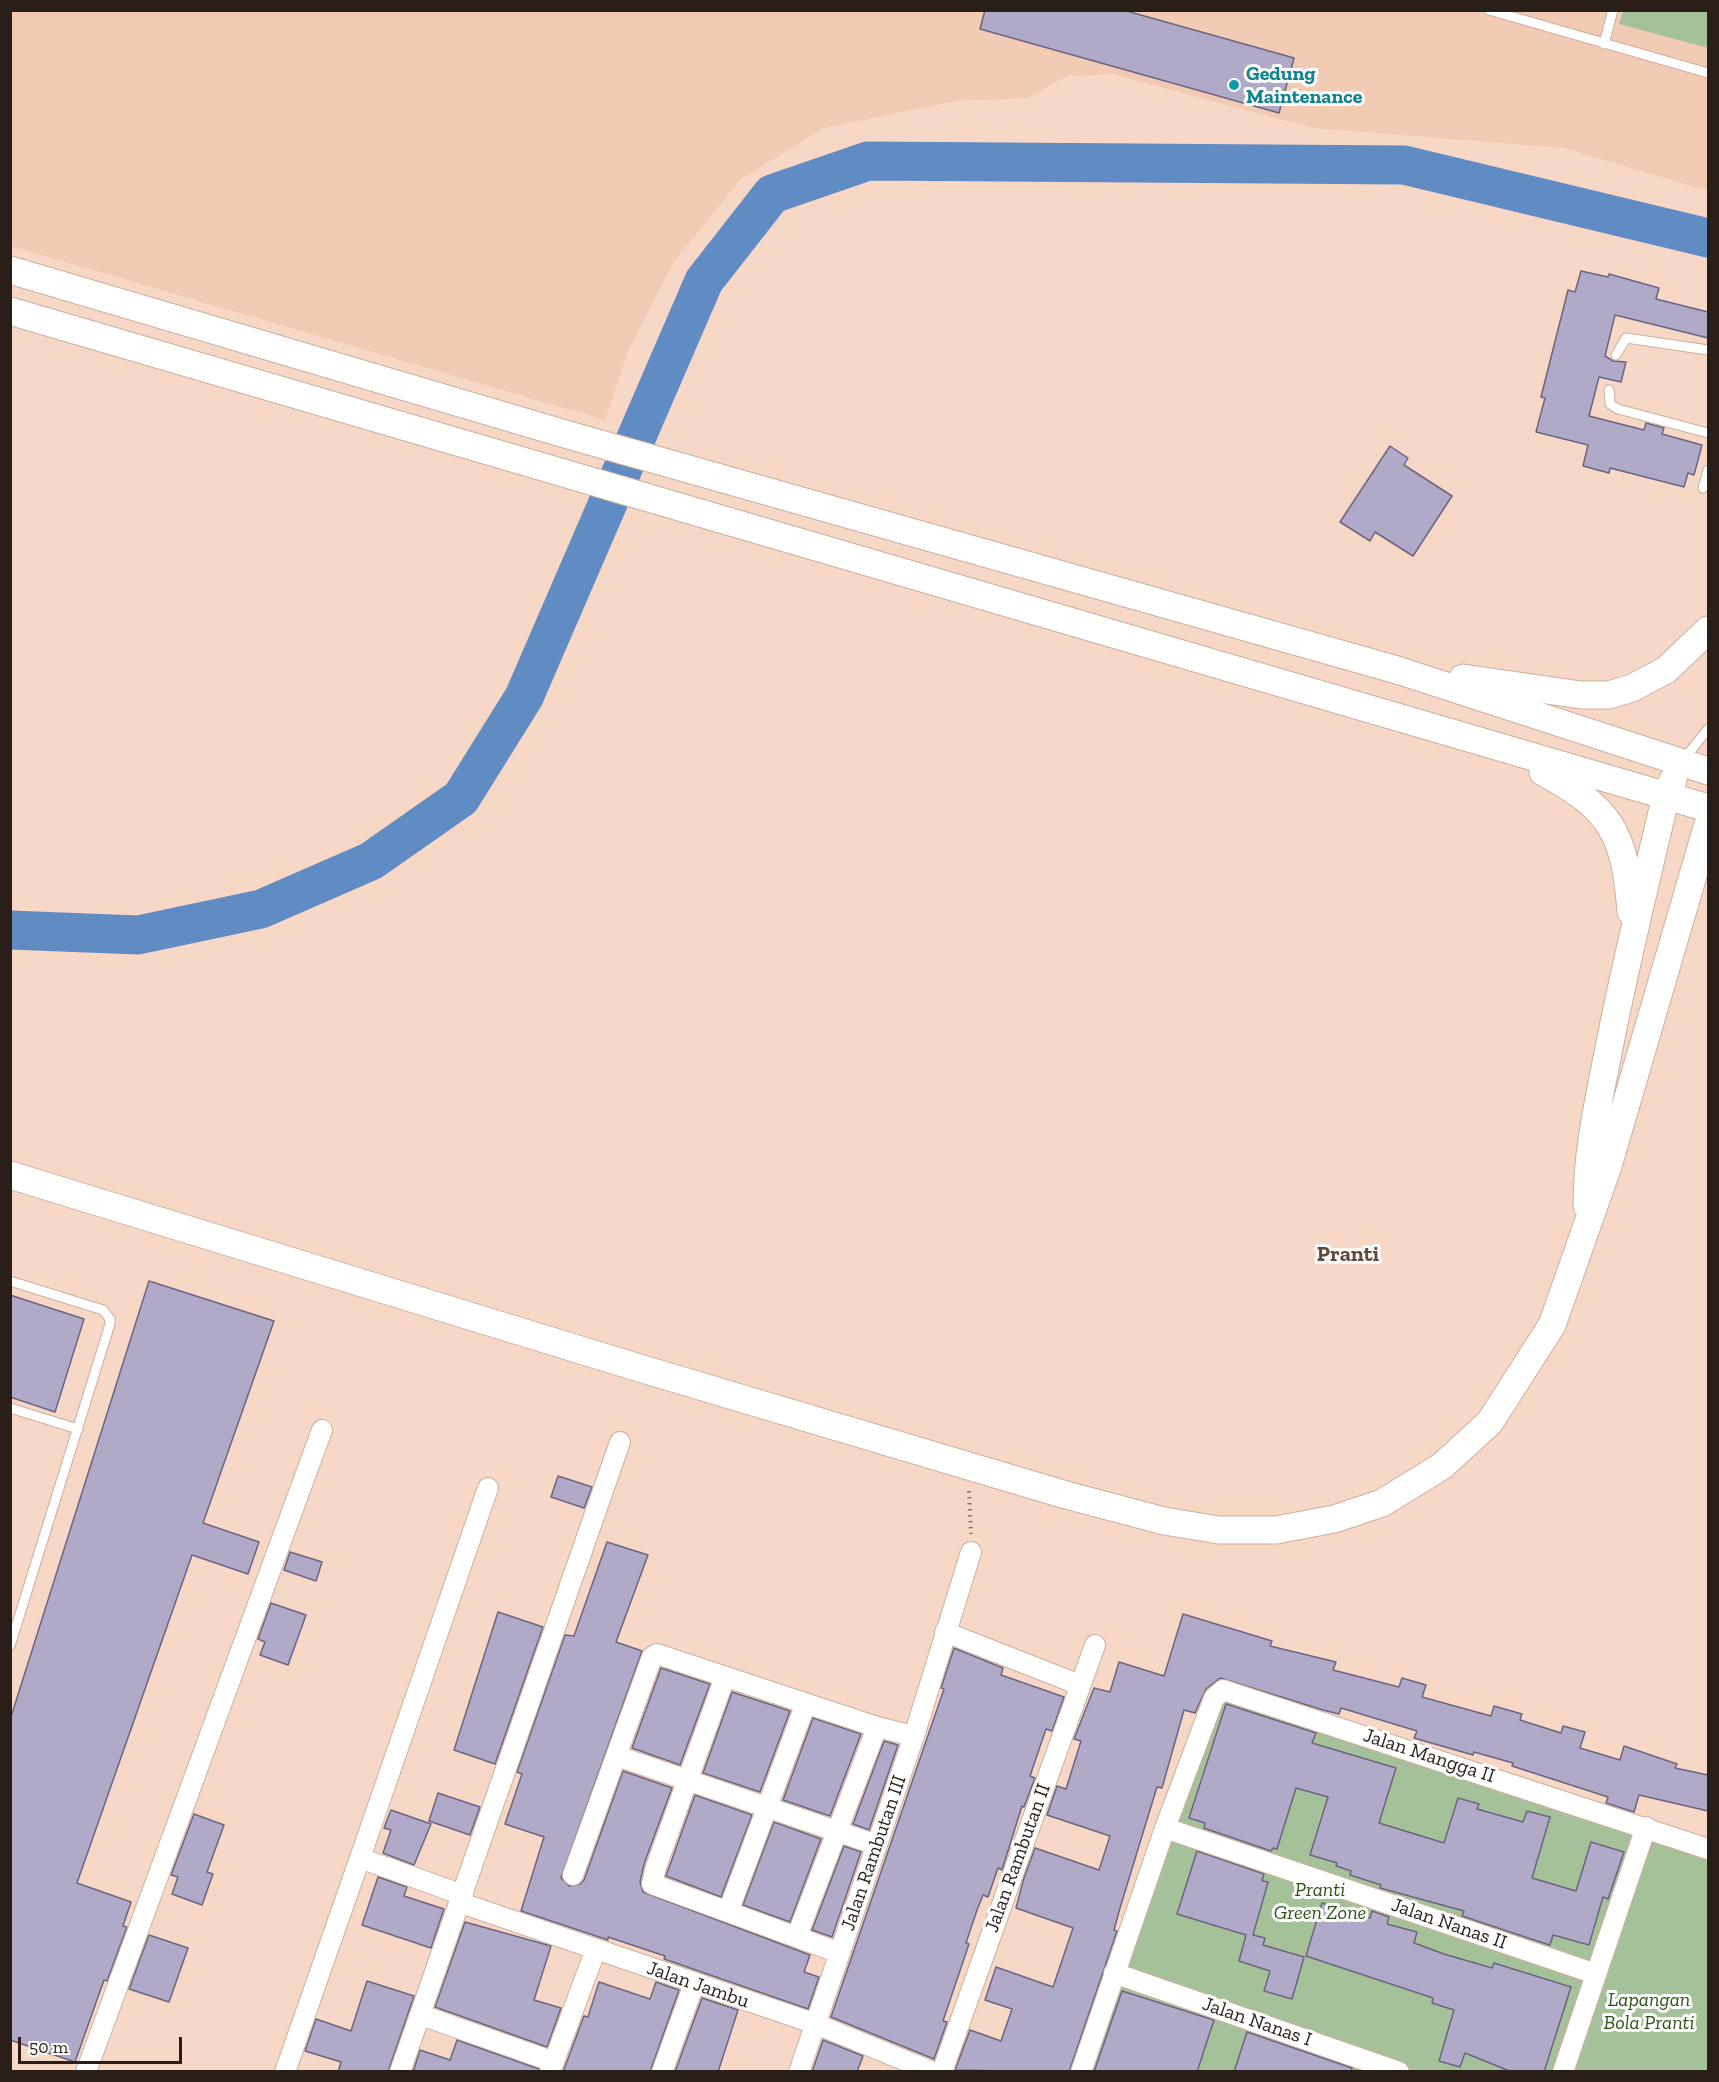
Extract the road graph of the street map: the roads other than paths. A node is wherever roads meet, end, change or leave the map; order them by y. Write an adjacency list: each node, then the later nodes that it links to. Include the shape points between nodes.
1 (1489, 10): 3 (lane)
2 (1614, 10): 3 (lane)
3 (1604, 44): 4 (lane)
4 (1708, 73)
5 (10, 270): 14 (street, via 565,434)
6 (10, 311): 16 (street)
7 (1708, 350): 8 (lane, via 1637,337 1626,338)
8 (1616, 355)
9 (1609, 390): 10 (lane, via 1610,404 1618,409)
10 (1708, 434)
11 (1708, 470): 12 (lane)
12 (1703, 488)
13 (1708, 630): 14 (street, via 1665,670 1632,688 1608,695 1581,695)
14 (1396, 670): 17 (street)
15 (1708, 729): 17 (lane)
16 (1487, 744): 19 (street); 22 (street, via 1569,785 1591,800 1609,821 1621,845)
17 (1681, 763): 18 (street); 19 (street)
18 (1708, 771)
19 (1666, 796): 20 (street); 22 (street)
20 (1708, 808)
21 (1708, 824): 24 (street)
22 (1633, 931): 24 (street, via 1587,1163)
23 (10, 1175): 24 (street, via 968,1466 1164,1521 1219,1530 1276,1530 1334,1519 1382,1503 1442,1466 1490,1422 1552,1325)
24 (1587, 1226)
25 (10, 1281): 27 (lane, via 103,1310 110,1319)
26 (10, 1408): 27 (lane)
27 (78, 1429): 34 (lane)
28 (322, 1430): 61 (street)
29 (620, 1442): 50 (street)
30 (488, 1488): 48 (street)
31 (971, 1552): 32 (street, Jalan Rambutan III)
32 (945, 1632): 36 (street); 39 (street, Jalan Rambutan III)
33 (1095, 1645): 36 (street, Jalan Rambutan II)
34 (10, 1646)
35 (725, 1677): 37 (street); 40 (street, via 660,1654 653,1656); 41 (street)
36 (1080, 1685): 67 (street, Jalan Rambutan II)
37 (806, 1703): 38 (street); 42 (street)
38 (877, 1727): 39 (street); 45 (street)
39 (914, 1736): 46 (street, Jalan Rambutan III)
40 (617, 1756): 41 (street); 49 (street)
41 (687, 1779): 42 (street); 51 (street, via 652,1882)
42 (766, 1807): 45 (street); 51 (street)
43 (1646, 1827): 44 (street, Jalan Mangga II, via 1223,1690 1214,1698); 47 (street, Jalan Mangga II); 56 (street)
44 (1165, 1828): 55 (street); 56 (street, Jalan Nanas II)
45 (836, 1831): 46 (street); 52 (street)
46 (877, 1845): 54 (street, Jalan Rambutan III)
47 (1708, 1849)
48 (360, 1858): 50 (street, Jalan Jambu); 62 (street)
49 (573, 1875)
50 (462, 1899): 53 (street, Jalan Jambu); 58 (street)
51 (728, 1912): 52 (street)
52 (797, 1936): 54 (street)
53 (596, 1949): 57 (street, Jalan Jambu); 60 (street)
54 (840, 1953): 59 (street, Jalan Rambutan III)
55 (1114, 1973): 68 (street); 69 (street, Jalan Nanas I)
56 (1596, 1974): 70 (street)
57 (694, 1984): 59 (street, Jalan Jambu); 64 (street)
58 (421, 2015): 60 (street); 63 (street)
59 (816, 2024): 65 (street, Jalan Rambutan III); 66 (street, Jalan Jambu)
60 (552, 2067)
61 (86, 2072)
62 (285, 2072)
63 (400, 2072)
64 (662, 2072)
65 (799, 2072)
66 (933, 2072)
67 (942, 2072)
68 (1081, 2072)
69 (1399, 2072)
70 (1563, 2072)

